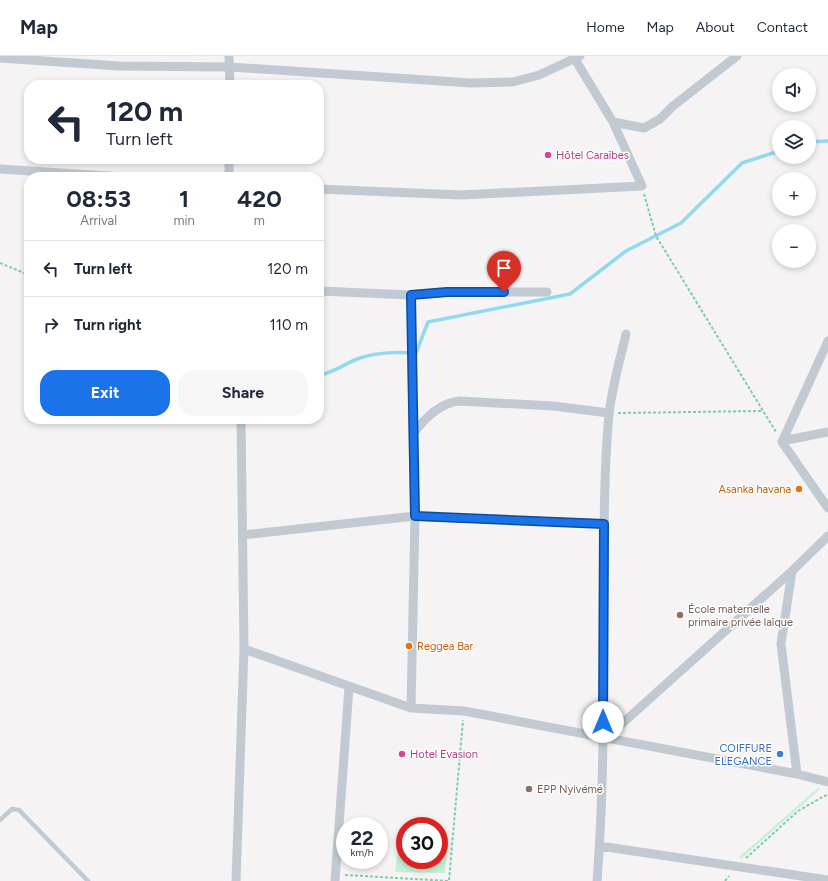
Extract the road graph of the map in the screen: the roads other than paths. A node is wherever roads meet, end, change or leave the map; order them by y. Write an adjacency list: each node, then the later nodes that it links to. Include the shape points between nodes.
1 (229, 56): 5 (street)
2 (737, 56): 7 (street, via 660,119 644,128)
3 (576, 57): 5 (street, via 539,75 512,82 471,83); 7 (street)
4 (0, 58): 5 (street, via 119,66)
5 (230, 67): 6 (street)
6 (230, 80)
7 (613, 122): 10 (street, via 642,186 461,195)
8 (0, 169): 9 (street)
9 (46, 172)
10 (324, 189)
11 (324, 291): 13 (street)
12 (547, 292): 13 (street, via 447,292)
13 (411, 295): 19 (street)
14 (626, 334): 16 (street)
15 (828, 341): 20 (street)
16 (609, 413): 19 (street, via 553,406 459,401 452,402 428,417); 23 (street)
17 (241, 424): 24 (street)
18 (828, 432): 20 (street)
19 (413, 434): 22 (street)
20 (782, 441): 21 (street)
21 (828, 508)
22 (415, 516): 23 (street); 24 (street); 29 (street)
23 (604, 524): 30 (street)
24 (243, 535): 27 (street)
25 (828, 536): 26 (street)
26 (792, 571): 30 (street); 31 (street, via 781,644)
27 (244, 649): 28 (street); 39 (street)
28 (349, 687): 29 (street); 35 (street)
29 (411, 708): 30 (street, via 464,711)
30 (604, 737): 31 (street); 34 (street)
31 (797, 774): 32 (street)
32 (828, 782)
33 (0, 820): 38 (lane, via 12,809 20,810)
34 (600, 846): 36 (street, via 737,865); 40 (street)
35 (335, 878)
36 (792, 878): 37 (street)
37 (828, 880)
38 (88, 881)
39 (236, 881)
40 (597, 881)

